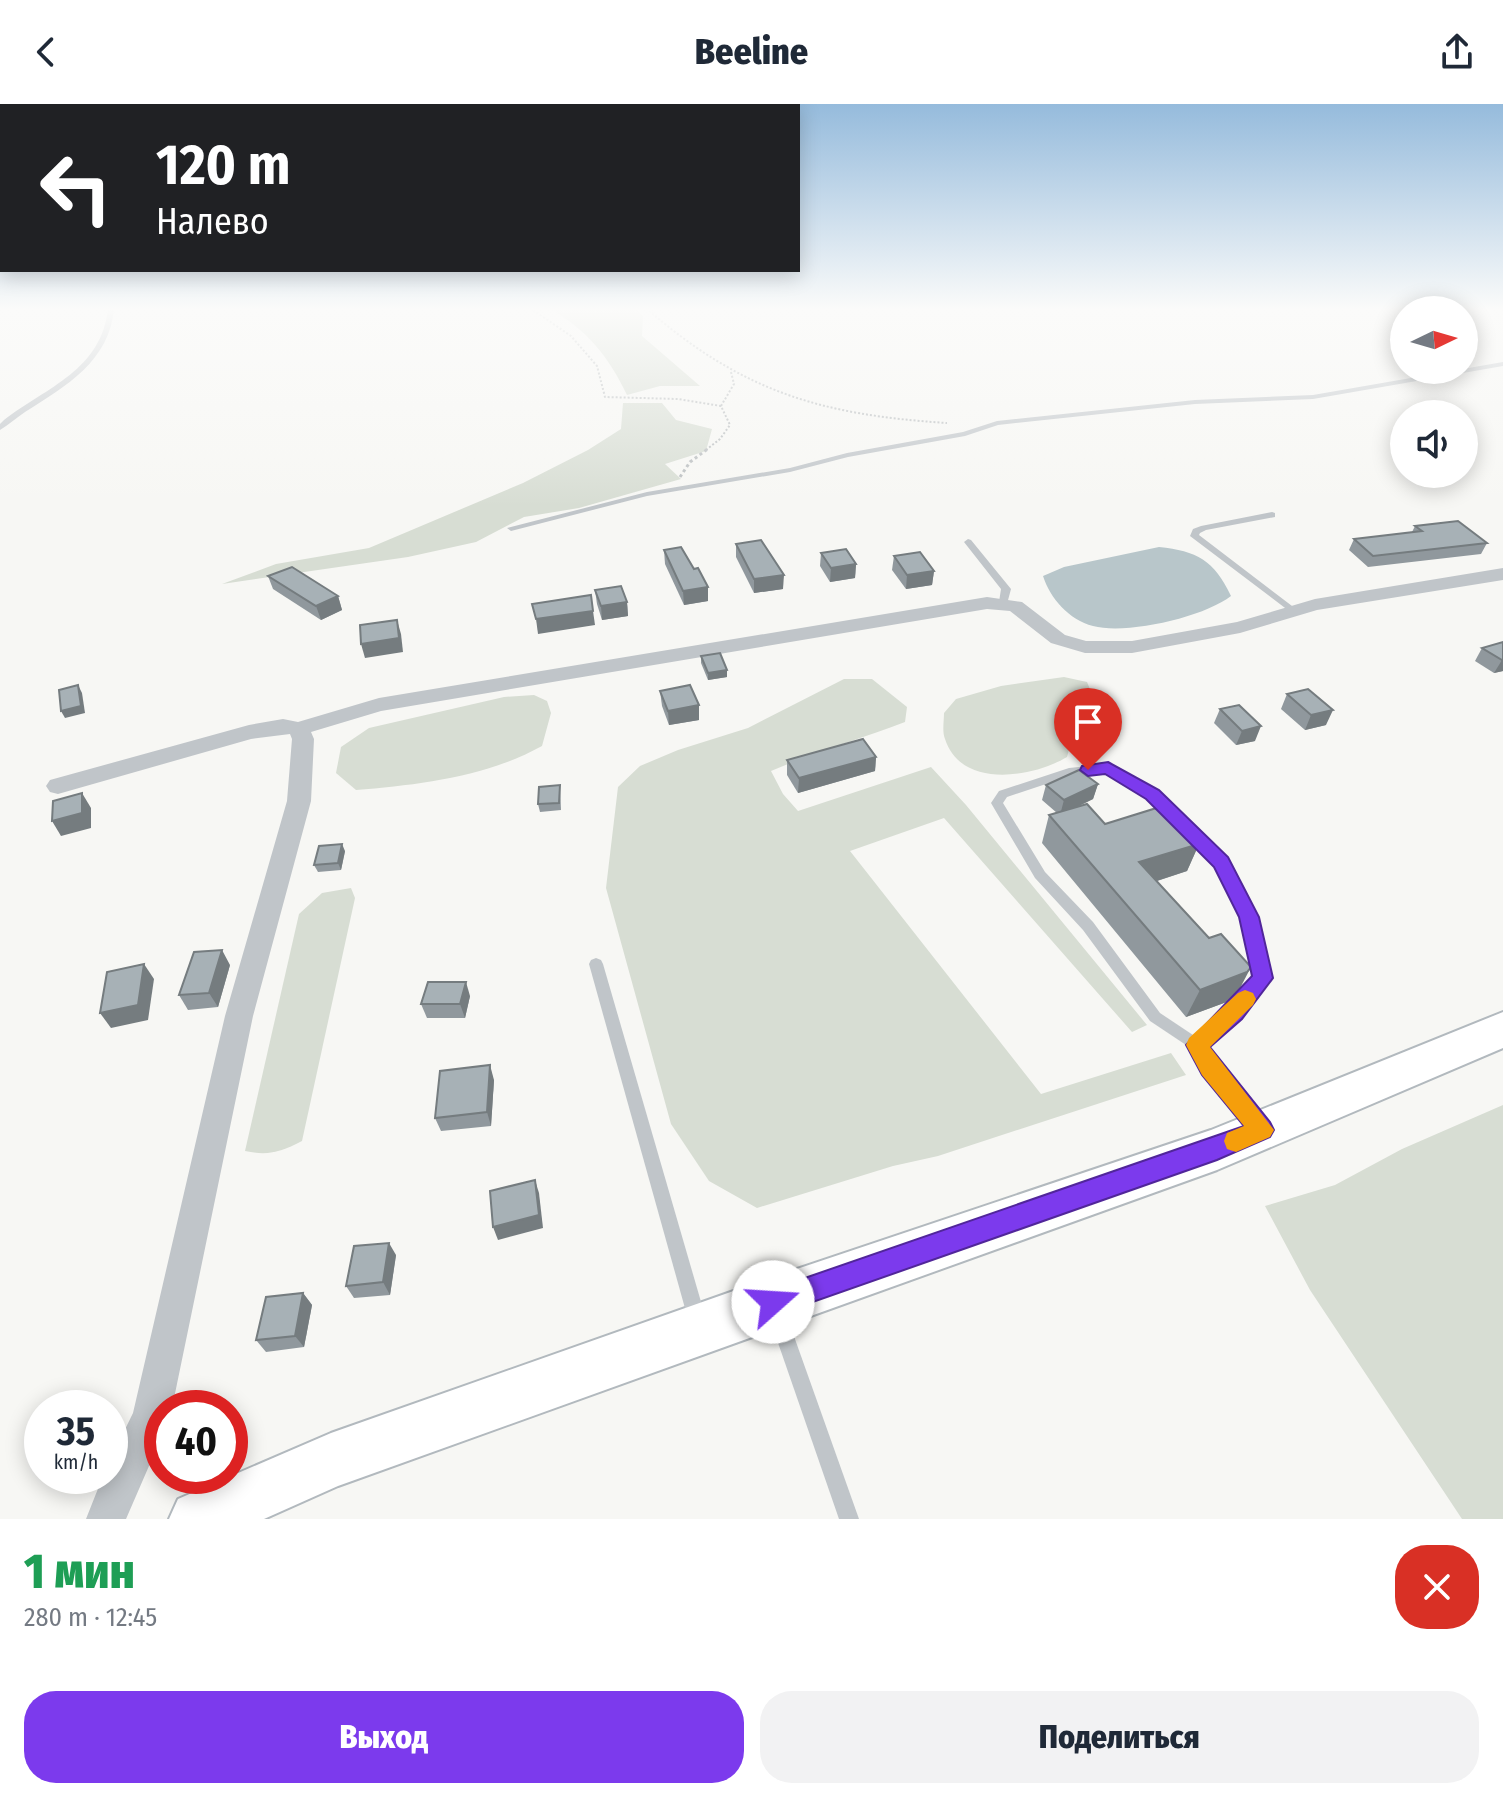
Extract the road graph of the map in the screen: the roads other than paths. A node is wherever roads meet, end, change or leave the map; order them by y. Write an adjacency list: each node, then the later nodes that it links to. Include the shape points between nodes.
1 (71, 374): 3 (lane)
2 (1445, 374): 5 (lane, via 1313,397 1195,402 997,423 775,473 677,488)
3 (0, 428)
4 (1272, 515): 9 (lane, via 1204,528 1194,536)
5 (511, 528)
6 (968, 542): 8 (lane, via 1006,589)
7 (1503, 574): 9 (street)
8 (1004, 602): 9 (street, via 1058,639 1085,647 1182,639); 10 (street, via 379,705)
9 (1293, 611)
10 (298, 729): 11 (street, via 249,732); 18 (street, via 303,739 299,801 239,1016 162,1372 151,1417)
11 (58, 786)
12 (596, 964): 17 (lane)
13 (1503, 1029): 15 (street)
14 (1197, 1045): 14 (lane, via 1263,978 1249,917 1221,862 1153,794 1108,768 1069,772 1003,794 997,803 1040,875 1088,926 1155,1017); 15 (lane)
15 (1262, 1130): 16 (street)
16 (773, 1302): 17 (street); 20 (lane)
17 (699, 1329): 19 (street, via 331,1461)
18 (106, 1519)
19 (198, 1519)
20 (849, 1519)

